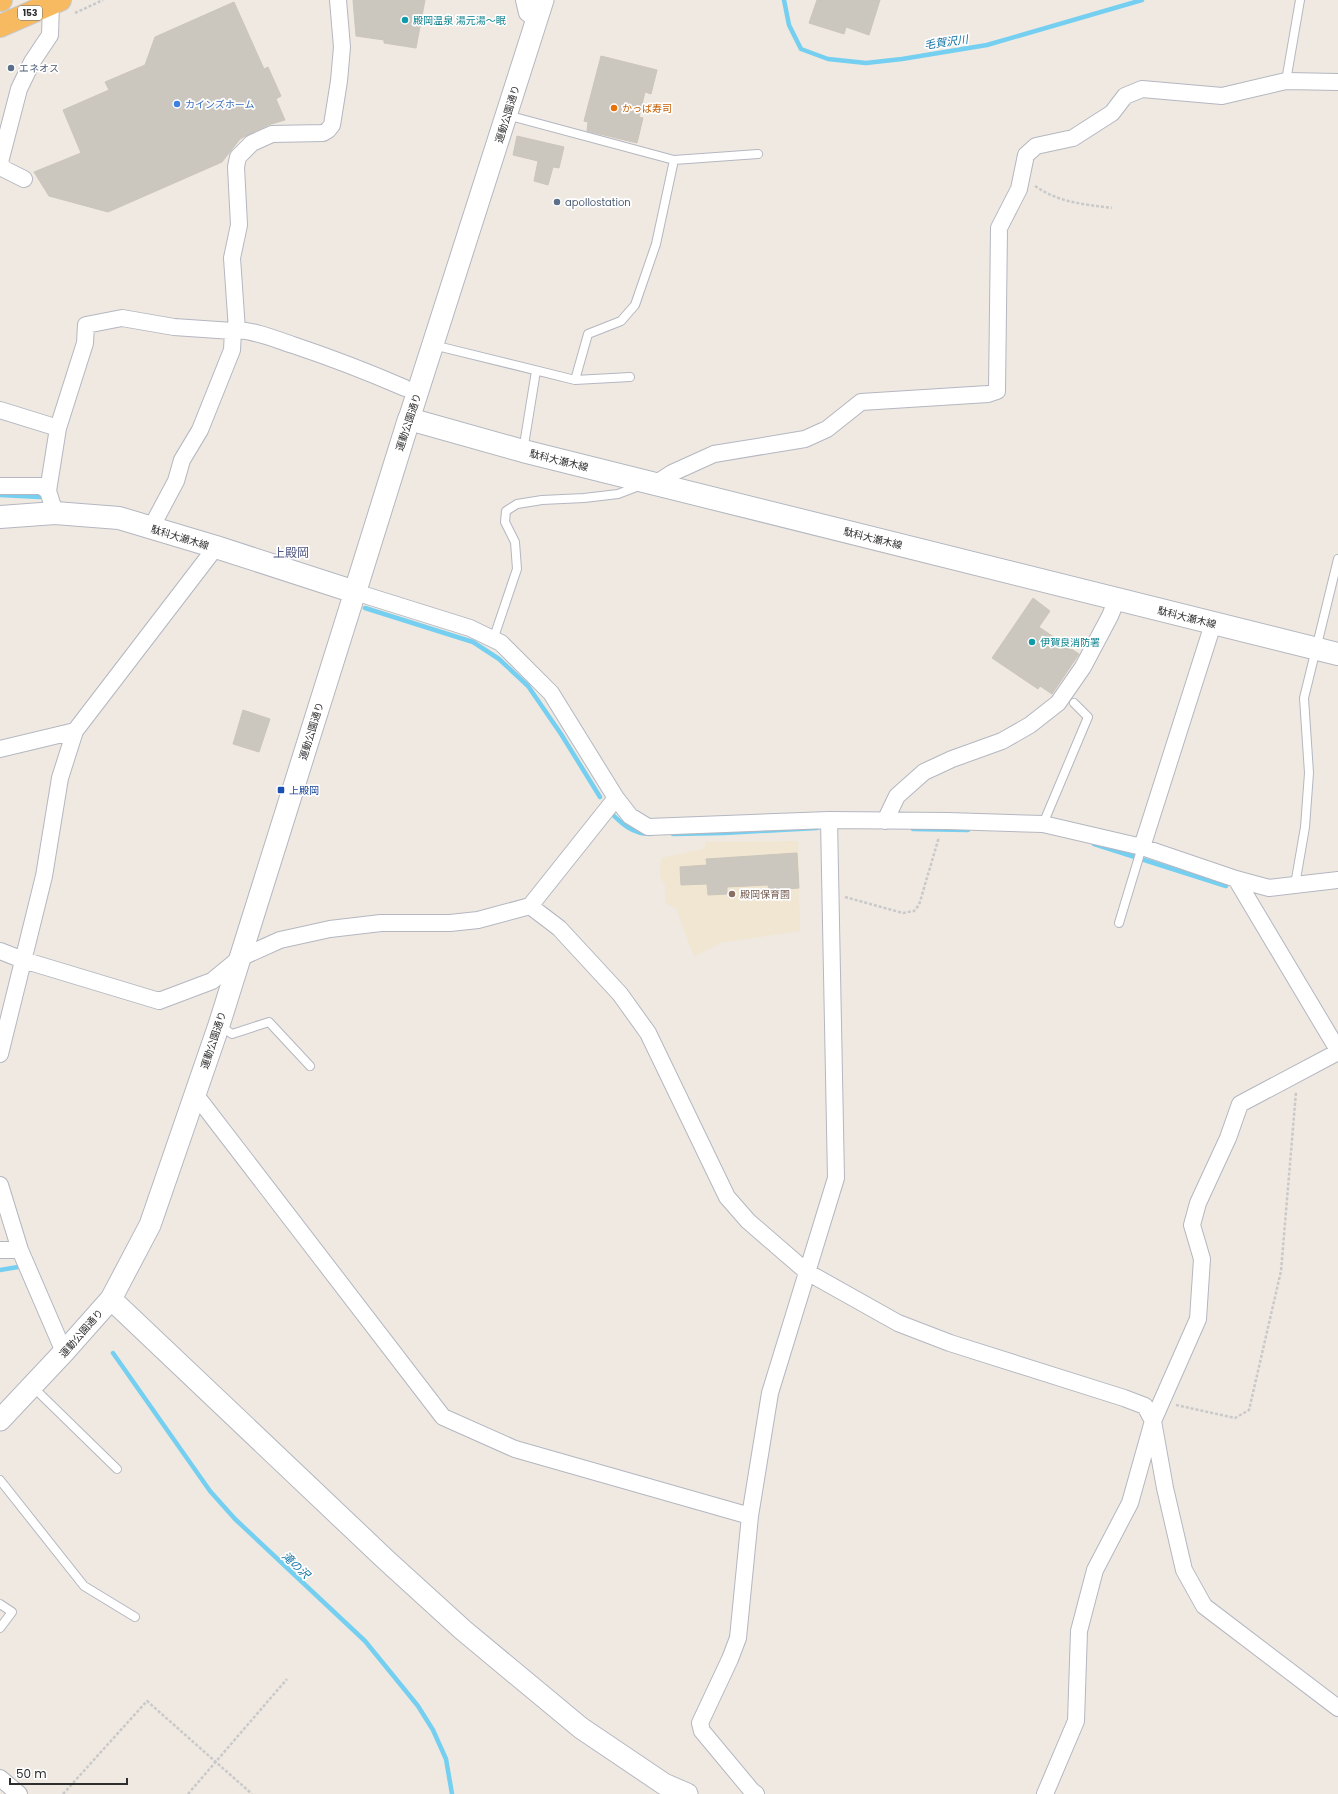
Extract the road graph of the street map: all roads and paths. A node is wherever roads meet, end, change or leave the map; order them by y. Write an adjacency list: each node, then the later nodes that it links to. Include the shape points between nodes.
1 (338, 0): 17 (street, via 342,47 332,125 322,133 282,133 262,138 252,143 238,157 236,167 239,225 232,258)
2 (524, 0): 6 (street, via 527,13)
3 (543, 0): 6 (street, 運動公園通り)
4 (1300, 0): 8 (lane)
5 (56, 2): 7 (highway, 153); 13 (street, via 50,35 32,62 19,89)
6 (536, 20): 10 (street, 運動公園通り)
7 (0, 26)
8 (1286, 81): 9 (street); 14 (street, via 1222,96 1142,88 1125,96 1112,113 1073,138 1036,146 1026,155)
9 (1338, 82)
10 (506, 114): 12 (lane); 18 (street, 運動公園通り)
11 (758, 154): 12 (lane)
12 (674, 160): 21 (lane, via 656,244 635,305 621,321 588,334)
13 (0, 163): 15 (street, via 4,169)
14 (1024, 165): 16 (path, via 1031,184 1049,195 1069,202); 27 (street, via 1019,189 999,228 997,391 988,394 861,402 827,429 805,439 714,454)
15 (24, 179)
16 (1112, 208)
17 (235, 330): 22 (street, via 265,335 347,363); 25 (street, via 174,327 122,318 86,325 85,344); 32 (street, via 232,350 200,430 182,460 176,481)
18 (433, 345): 19 (lane); 24 (street, 運動公園通り)
19 (536, 371): 21 (lane); 26 (lane)
20 (630, 377): 21 (lane)
21 (575, 380)
22 (405, 388)
23 (0, 410): 25 (street)
24 (409, 419): 26 (main road, 駄科大瀬木線); 35 (main road, 運動公園通り)
25 (58, 428): 29 (street)
26 (523, 451): 27 (main road, 駄科大瀬木線)
27 (651, 483): 36 (main road, 駄科大瀬木線); 38 (lane, via 618,494 517,504 506,512 505,522 515,542 517,569)
28 (0, 486): 29 (street, via 41,486)
29 (48, 491): 30 (street)
30 (55, 513): 31 (main road, 駄科大瀬木線); 32 (main road, 駄科大瀬木線, via 119,518)
31 (0, 517)
32 (151, 528): 33 (main road, 駄科大瀬木線)
33 (216, 547): 35 (main road, 駄科大瀬木線); 42 (street)
34 (1338, 559): 39 (lane)
35 (355, 592): 38 (street, via 470,628); 57 (street, 運動公園通り)
36 (1117, 599): 37 (main road, 駄科大瀬木線); 46 (street, via 1083,667 1058,703 1002,741 924,772 897,796)
37 (1213, 624): 39 (main road, 駄科大瀬木線); 49 (street)
38 (493, 640): 44 (street, via 501,643 551,693)
39 (1317, 649): 40 (main road, 駄科大瀬木線); 52 (lane, via 1304,698 1309,773 1305,827)
40 (1338, 654)
41 (1074, 704): 47 (lane, via 1088,717)
42 (75, 731): 43 (street); 58 (street, via 60,778 44,876)
43 (0, 749)
44 (616, 798): 45 (street, via 630,816 648,827); 54 (street)
45 (829, 820): 46 (street); 53 (street)
46 (885, 821): 47 (street)
47 (1043, 824): 49 (street)
48 (940, 835): 53 (path, via 919,906 914,911 903,913)
49 (1141, 849): 50 (street); 55 (lane)
50 (1236, 879): 52 (street, via 1269,888); 60 (street)
51 (1338, 880): 52 (street)
52 (1295, 885)
53 (830, 894): 68 (street, via 836,1178)
54 (530, 906): 57 (street, via 478,920 381,923 330,929 280,940); 68 (street, via 559,928 620,994 648,1033 726,1197 748,1221)
55 (1119, 923)
56 (0, 951): 58 (street)
57 (240, 958): 58 (street, via 212,981 159,1002); 59 (street, 運動公園通り)
58 (23, 960): 61 (street)
59 (219, 1025): 62 (lane, via 232,1034 269,1022); 64 (street, 運動公園通り)
60 (1338, 1051): 63 (street)
61 (0, 1054)
62 (310, 1066)
63 (1298, 1073): 72 (street, via 1240,1104 1228,1138 1198,1203 1192,1225 1202,1259 1198,1319); 72 (path, via 1281,1271 1249,1410 1235,1418)
64 (195, 1094): 69 (street, 運動公園通り, via 150,1225); 77 (street, via 443,1417 515,1449)
65 (0, 1185): 67 (street)
66 (0, 1250): 67 (street)
67 (20, 1250): 70 (street)
68 (807, 1272): 74 (street, via 898,1323 950,1343 1145,1406); 77 (street, via 770,1394)
69 (111, 1299): 70 (street, 運動公園通り); 89 (street, via 463,1630 581,1728 664,1784)
70 (64, 1352): 71 (street, 運動公園通り)
71 (32, 1386): 73 (street, 運動公園通り); 75 (lane)
72 (1162, 1402): 74 (street)
73 (0, 1420)
74 (1153, 1421): 82 (street, via 1184,1570 1204,1606); 91 (street, via 1130,1503 1095,1570 1079,1631 1076,1721)
75 (117, 1469)
76 (0, 1480): 79 (lane, via 84,1586)
77 (750, 1516): 90 (street, via 738,1638 700,1723 702,1731)
78 (0, 1604): 80 (lane, via 12,1612)
79 (135, 1617)
80 (0, 1628)
81 (287, 1679): 83 (path)
82 (1338, 1708)
83 (215, 1762): 86 (path, via 146,1701); 87 (path); 88 (path)
84 (0, 1778): 85 (street)
85 (19, 1794)
86 (64, 1794)
87 (188, 1794)
88 (252, 1794)
89 (687, 1794)
90 (756, 1794)
91 (1045, 1794)

